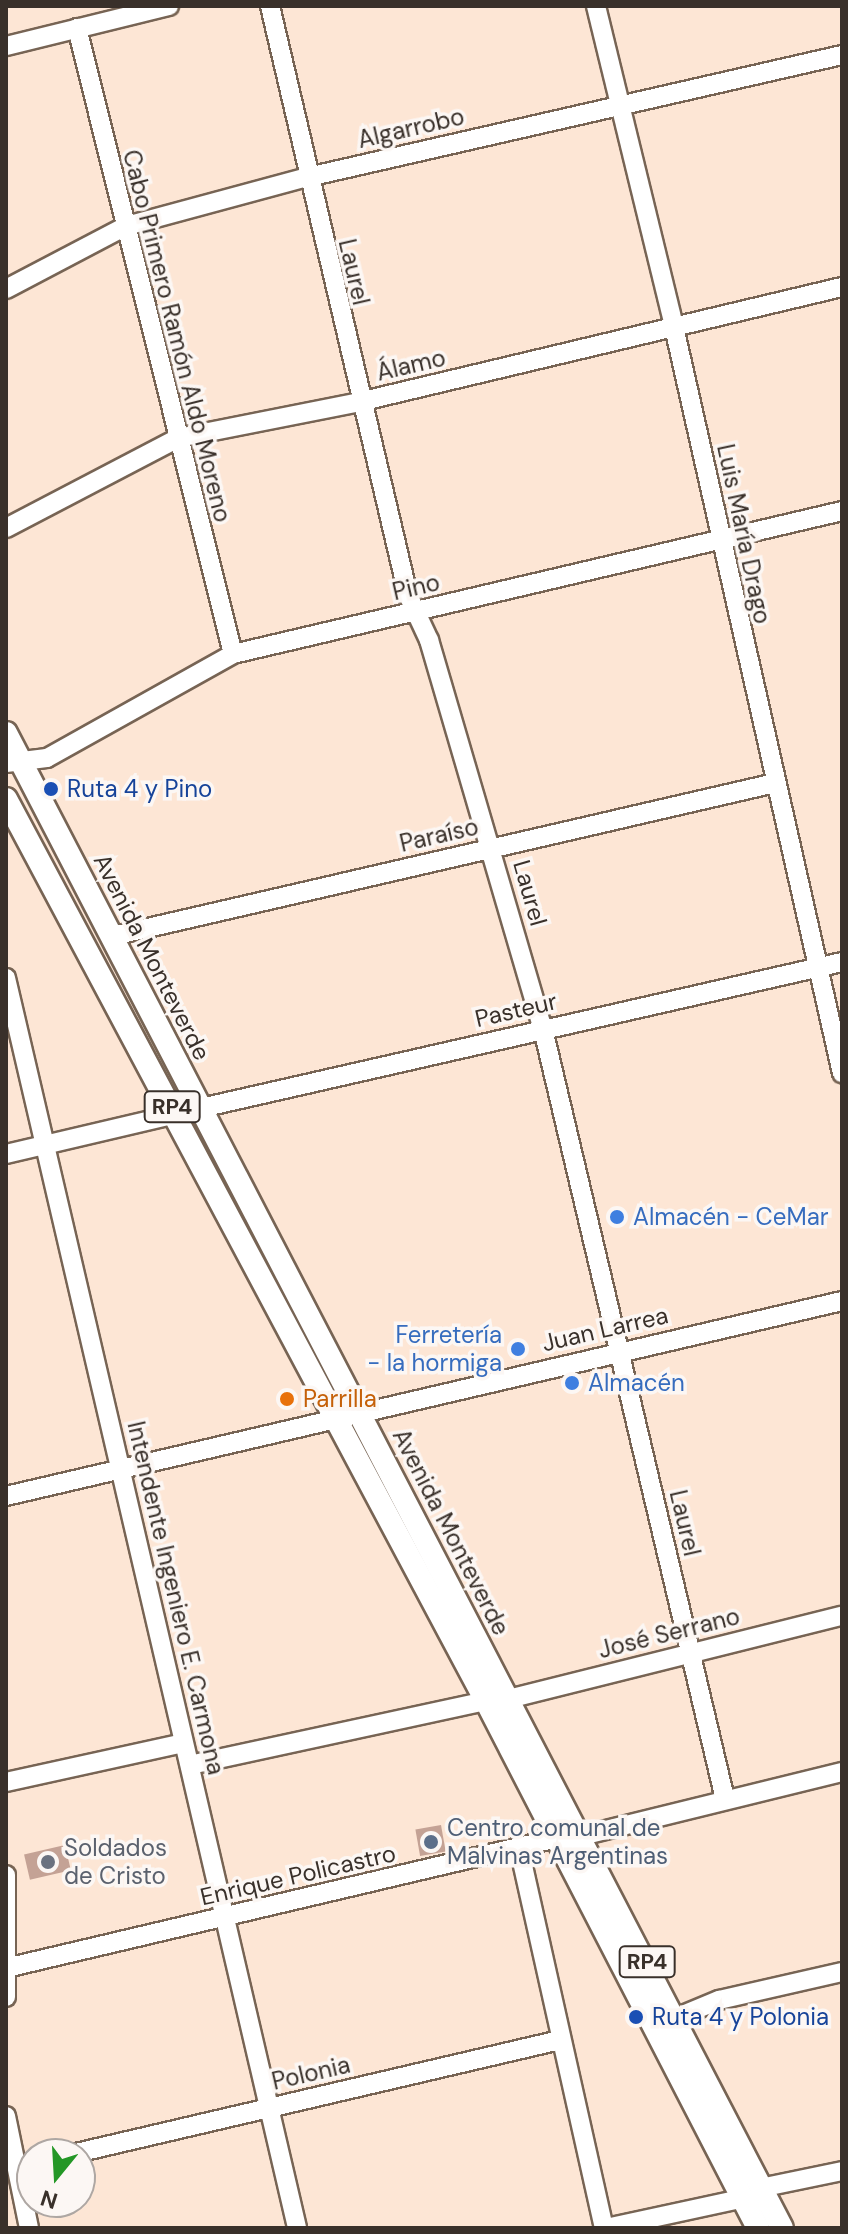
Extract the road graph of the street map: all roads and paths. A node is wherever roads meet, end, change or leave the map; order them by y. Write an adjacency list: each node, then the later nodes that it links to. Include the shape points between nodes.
1 (169, 6): 4 (street)
2 (270, 6): 8 (street, Laurel)
3 (596, 6): 7 (street, Luis María Drago)
4 (77, 28): 5 (street); 9 (street, Cabo Primero Ramón Aldo Moreno)
5 (6, 46)
6 (842, 55): 7 (street, Algarrobo)
7 (619, 104): 8 (street, Algarrobo); 12 (street, Luis María Drago)
8 (308, 177): 9 (street, Algarrobo); 13 (street, Laurel)
9 (126, 226): 11 (street, Algarrobo); 14 (street, Cabo Primero Ramón Aldo Moreno)
10 (842, 287): 12 (street, Álamo)
11 (6, 289)
12 (674, 327): 13 (street, Álamo); 17 (street, Luis María Drago)
13 (359, 402): 14 (street, Álamo); 18 (street, Laurel)
14 (178, 438): 16 (street, Álamo); 19 (street, Cabo Primero Ramón Aldo Moreno)
15 (842, 511): 17 (street, Pino)
16 (6, 528)
17 (720, 539): 18 (street, Pino); 22 (street, Luis María Drago)
18 (415, 612): 19 (street, Pino); 24 (street, Laurel, via 429,640)
19 (233, 654): 21 (street, Pino, via 47,758)
20 (6, 733): 21 (main road, Avenida Monteverde / RP4)
21 (14, 764): 25 (main road, Avenida Monteverde / RP4)
22 (775, 783): 24 (street, Paraíso); 27 (street, Luis María Drago)
23 (6, 799): 32 (main road, Avenida Monteverde / RP4)
24 (492, 847): 25 (street, Paraíso); 29 (street, Laurel)
25 (113, 936): 31 (main road, Avenida Monteverde / RP4)
26 (842, 962): 27 (street, Pasteur)
27 (817, 965): 29 (street, Pasteur); 30 (street, Luis María Drago)
28 (6, 978): 33 (street, Intendente Ingeniero E. Carmona)
29 (543, 1029): 31 (street, Pasteur); 36 (street, Laurel)
30 (842, 1073)
31 (201, 1108): 37 (main road, Avenida Monteverde / RP4)
32 (176, 1114): 33 (street); 38 (main road, Avenida Monteverde / RP4)
33 (47, 1144): 34 (street); 39 (street, Intendente Ingeniero E. Carmona)
34 (6, 1154)
35 (842, 1301): 36 (street, Juan Larrea)
36 (620, 1350): 37 (street, Juan Larrea); 42 (street, Laurel)
37 (358, 1410): 38 (street, Juan Larrea); 43 (main road, Avenida Monteverde / RP4)
38 (335, 1416): 39 (street, Juan Larrea); 43 (main road, Avenida Monteverde / RP4)
39 (121, 1469): 40 (street, Juan Larrea); 44 (street, Intendente Ingeniero E. Carmona)
40 (6, 1496)
41 (842, 1616): 42 (street, José Serrano)
42 (690, 1652): 43 (street, José Serrano); 48 (street, Laurel)
43 (497, 1700): 45 (street, José Serrano); 49 (main road, Avenida Monteverde / RP4); 50 (main road, Avenida Monteverde / RP4)
44 (183, 1743): 45 (street, Intendente Ingeniero E. Carmona); 47 (street)
45 (190, 1765): 53 (street, Intendente Ingeniero E. Carmona)
46 (842, 1772): 48 (street)
47 (6, 1782)
48 (725, 1799): 49 (street)
49 (581, 1836): 57 (main road, Avenida Monteverde / RP4)
50 (553, 1839): 51 (street, Enrique Policastro); 58 (main road, Avenida Monteverde / RP4)
51 (519, 1848): 53 (street, Enrique Policastro); 59 (street)
52 (6, 1875): 54 (street)
53 (226, 1917): 54 (street, Enrique Policastro); 60 (street, Intendente Ingeniero E. Carmona)
54 (7, 1968): 56 (street)
55 (842, 1972): 57 (street, via 719,2000)
56 (6, 1997)
57 (676, 2016): 58 (street); 65 (main road, Avenida Monteverde / RP4)
58 (653, 2027): 65 (main road, Avenida Monteverde / RP4)
59 (560, 2040): 60 (street, Polonia); 67 (street)
60 (271, 2107): 62 (street, Polonia); 66 (street, Intendente Ingeniero E. Carmona)
61 (6, 2116): 63 (street)
62 (96, 2148)
63 (16, 2158)
64 (842, 2171): 65 (street)
65 (755, 2193): 67 (street); 68 (main road, Avenida Monteverde / RP4); 69 (main road, Avenida Monteverde / RP4)
66 (297, 2228)
67 (605, 2228)
68 (758, 2228)
69 (782, 2228)

